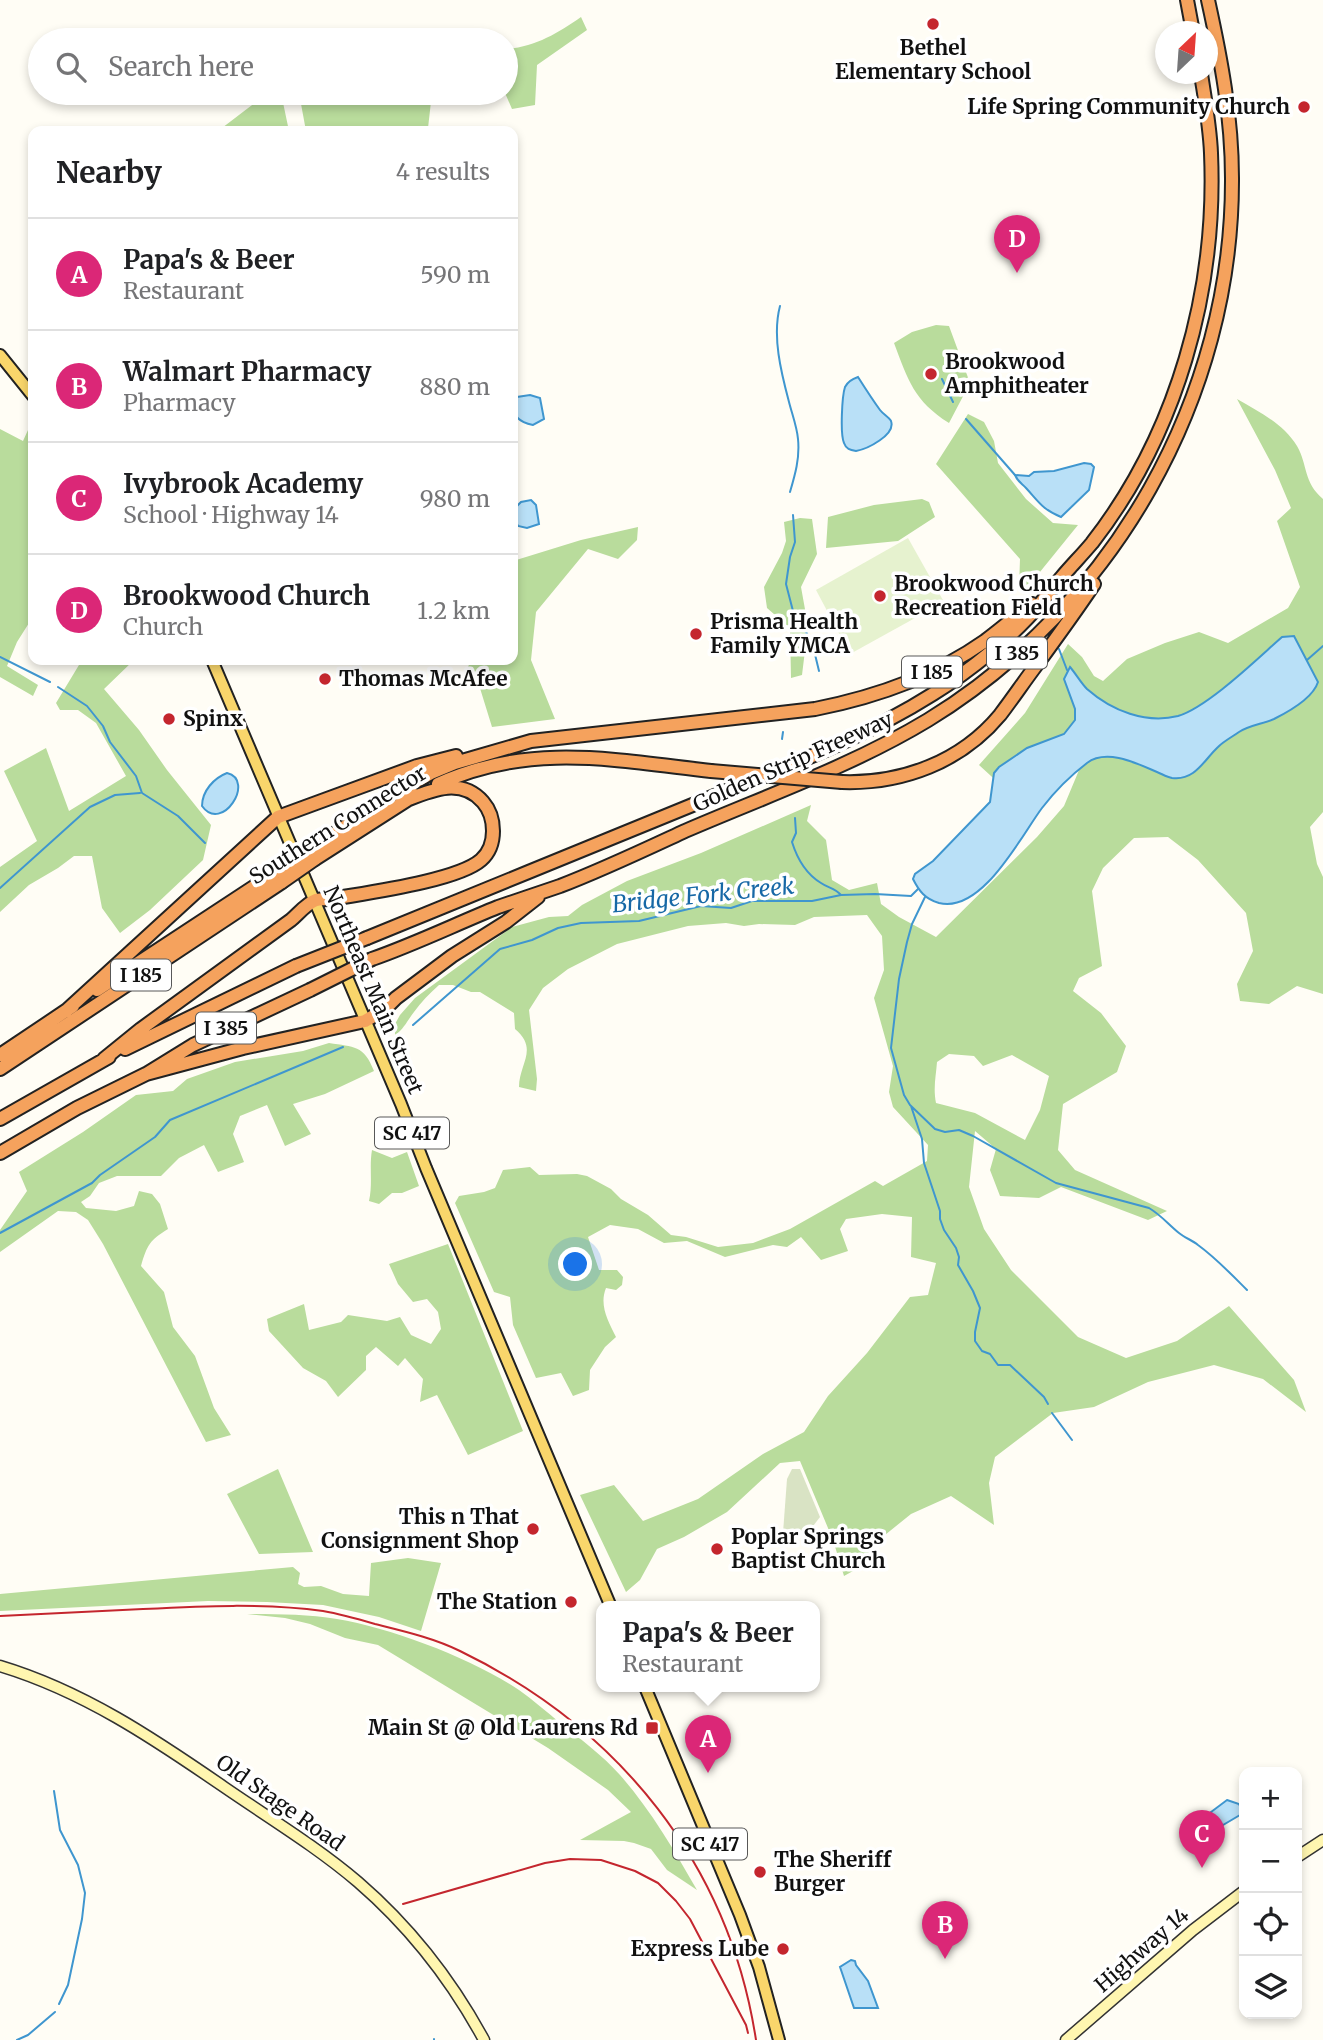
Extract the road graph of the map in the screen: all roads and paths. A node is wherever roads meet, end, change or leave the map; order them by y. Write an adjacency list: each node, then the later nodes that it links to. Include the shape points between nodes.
1 (1187, 0): 3 (highway)
2 (1208, 0): 7 (highway, Golden Strip Freeway / I 385, via 1229,121 1228,245 1201,374)
3 (1192, 21)
4 (1202, 84): 8 (highway, Golden Strip Freeway / I 385, via 1211,152 1210,200 1208,245 1193,333 1145,460 1092,542)
5 (0, 355): 6 (main road)
6 (28, 390)
7 (1149, 492): 11 (highway, Southern Connector / I 185, bridge, via 1134,526 1104,570 984,732 953,755 912,774 877,782 842,782 592,757 549,757 473,770); 15 (highway, Golden Strip Freeway / I 385, via 1105,559 1050,622 949,706 864,754)
8 (1049, 591): 10 (highway, Southern Connector / I 185, via 953,661 862,699 776,714); 20 (highway, Golden Strip Freeway / I 385, bridge, via 1017,628 965,672 878,726 296,966)
9 (214, 665): 12 (main road, Northeast Main Street / SC 417)
10 (531, 741): 12 (highway, via 417,766); 13 (highway, Southern Connector / I 185, via 430,774 397,792)
11 (409, 799): 13 (highway, Southern Connector / I 185); 16 (highway, via 447,787 462,788 479,798 493,824 491,844 483,857 437,878)
12 (278, 817): 16 (main road, Northeast Main Street / SC 417); 17 (highway)
13 (313, 854): 14 (highway, Southern Connector / I 185, bridge)
14 (280, 876): 17 (highway, Southern Connector / I 185); 21 (highway, Southern Connector / I 185)
15 (546, 890): 18 (highway); 22 (highway, Golden Strip Freeway / I 385, bridge, via 372,959 193,1045)
16 (314, 901): 18 (main road, Northeast Main Street / SC 417); 20 (highway)
17 (66, 1011): 19 (highway, Southern Connector / I 185)
18 (365, 1021): 22 (highway); 25 (main road, Northeast Main Street / SC 417)
19 (0, 1055)
20 (104, 1059): 23 (highway, Golden Strip Freeway / I 385)
21 (0, 1069)
22 (146, 1074): 24 (highway, Golden Strip Freeway / I 385)
23 (0, 1119)
24 (0, 1153)
25 (608, 1601)
26 (0, 1666): 31 (street, Old Stage Road, via 62,1688 129,1723 356,1881 418,1942)
27 (647, 1692): 32 (main road, SC 417, via 740,1915)
28 (1323, 1840): 29 (street)
29 (1302, 1854)
30 (1241, 1893): 33 (street, Highway 14)
31 (484, 2040)
32 (779, 2040)
33 (1066, 2040)

